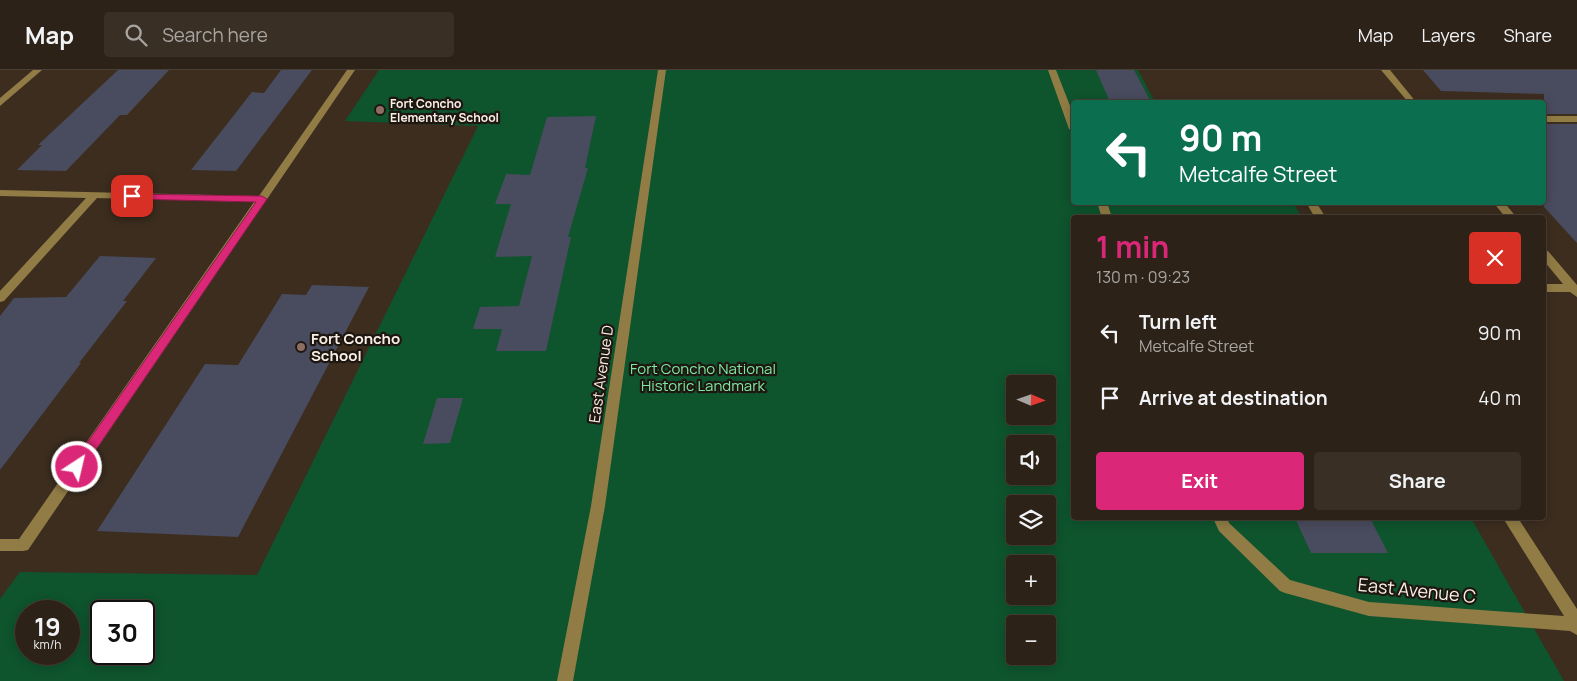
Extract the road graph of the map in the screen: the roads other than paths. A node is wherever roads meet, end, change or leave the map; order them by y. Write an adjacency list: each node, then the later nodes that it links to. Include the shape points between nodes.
1 (38, 70): 7 (street)
2 (350, 70): 13 (street)
3 (662, 70): 25 (street, East Avenue D, via 598,506)
4 (1052, 70): 10 (street)
5 (1385, 70): 6 (street)
6 (1410, 100)
7 (0, 103)
8 (1546, 119): 9 (street)
9 (1577, 119)
10 (1071, 121)
11 (0, 194): 12 (street)
12 (94, 196): 13 (street); 19 (street)
13 (262, 199): 22 (street, via 23,546)
14 (1501, 205): 15 (street)
15 (1509, 215)
16 (1546, 256): 18 (street)
17 (1546, 288): 18 (street)
18 (1575, 290)
19 (0, 298)
20 (1221, 520): 23 (street, East Avenue C, via 1224,527 1285,586 1369,608)
21 (1511, 520): 23 (street)
22 (0, 545)
23 (1577, 624): 24 (street)
24 (1577, 628)
25 (565, 681)

